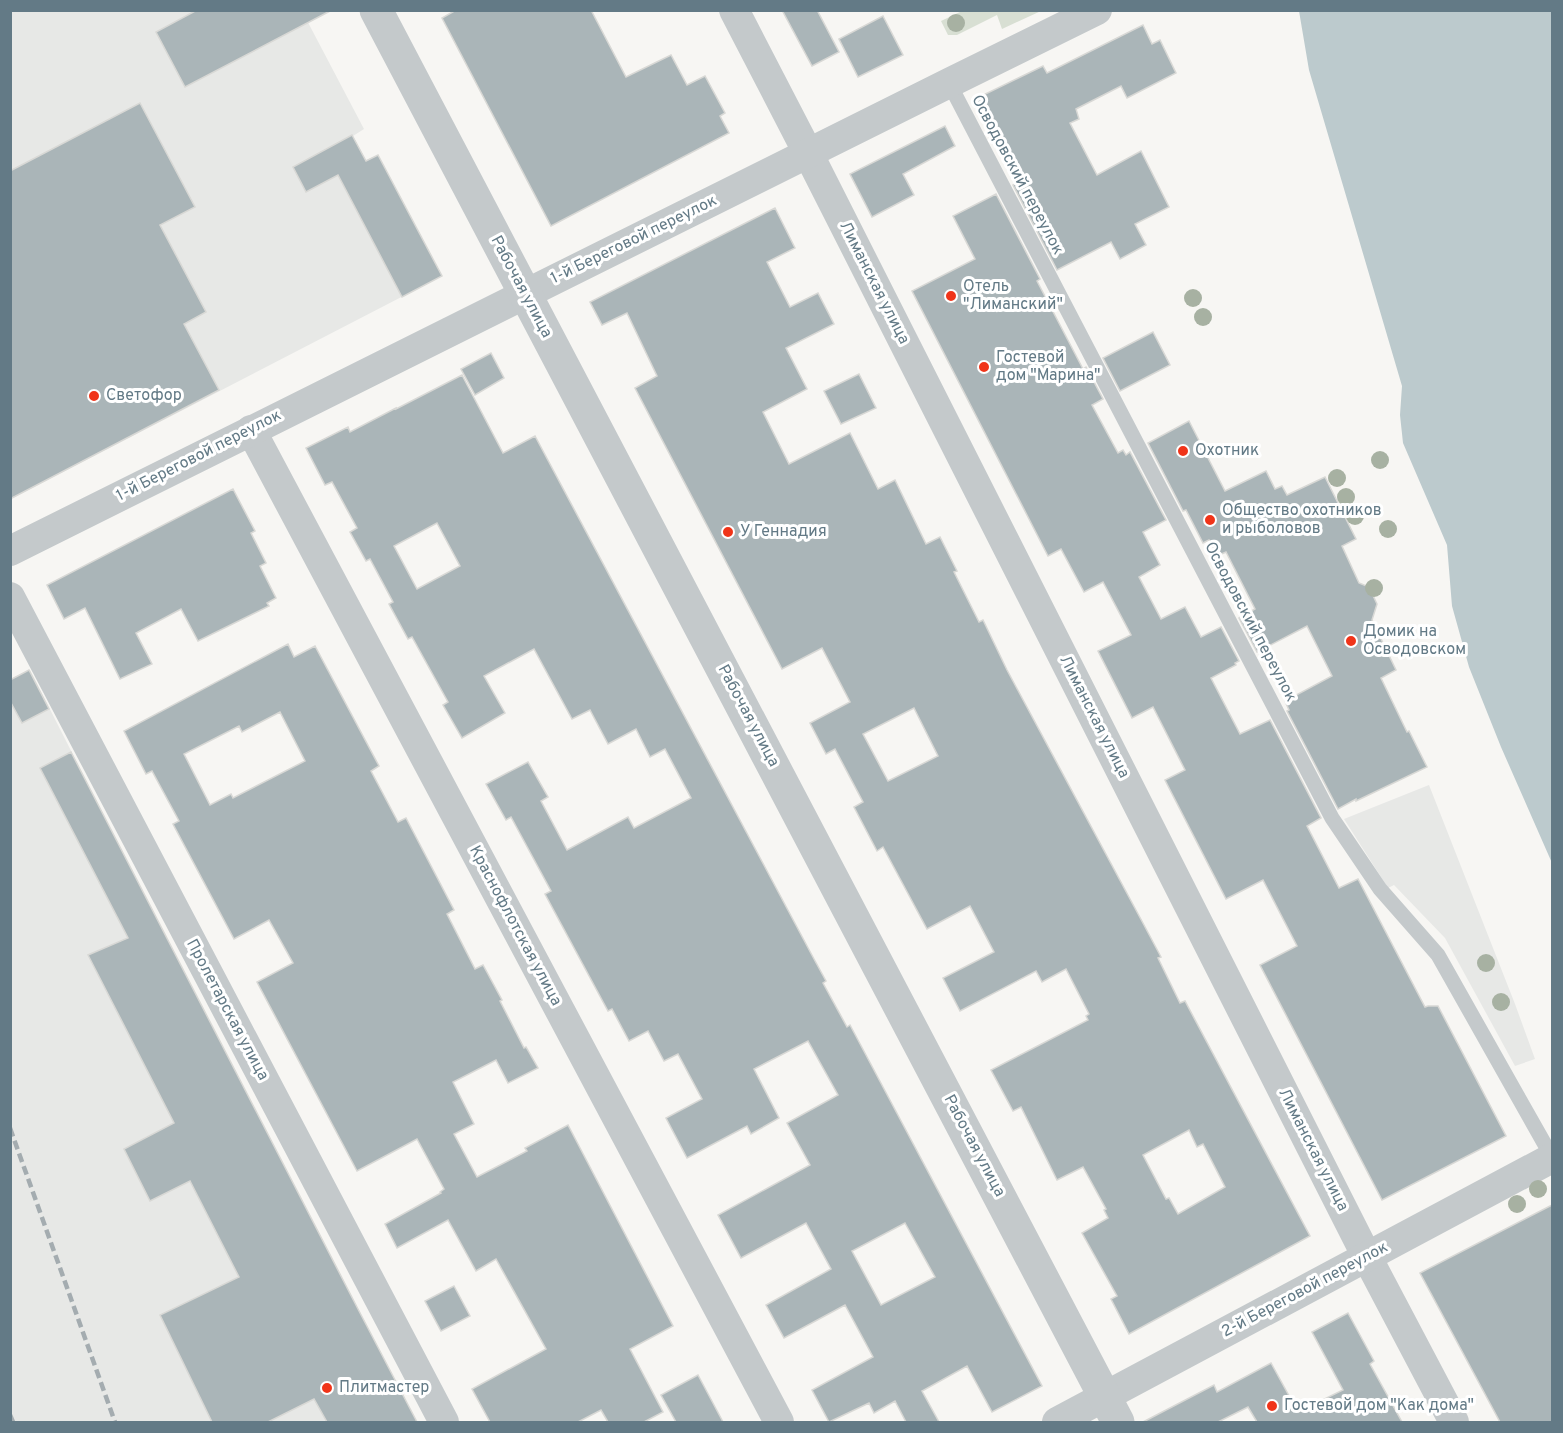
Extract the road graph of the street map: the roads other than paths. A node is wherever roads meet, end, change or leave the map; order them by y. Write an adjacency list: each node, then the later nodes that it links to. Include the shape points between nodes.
1 (376, 10): 6 (street, Рабочая улица)
2 (734, 10): 5 (street, Лиманская улица)
3 (1097, 10): 4 (street, 1-й Береговой переулок)
4 (949, 82): 5 (street, 1-й Береговой переулок); 10 (lane, Осводовский переулок, via 1332,818 1380,889 1438,955)
5 (808, 153): 6 (street, 1-й Береговой переулок); 11 (street, Лиманская улица)
6 (524, 294): 7 (street, 1-й Береговой переулок); 12 (street, Рабочая улица)
7 (251, 430): 8 (street, 1-й Береговой переулок); 14 (street, Краснофлотская улица)
8 (10, 551)
9 (10, 597): 13 (street, Пролетарская улица)
10 (1552, 1157): 11 (street, 2-й Береговой переулок)
11 (1367, 1257): 12 (street, 2-й Береговой переулок); 16 (street, Лиманская улица)
12 (1112, 1410): 15 (street, 2-й Береговой переулок)
13 (444, 1422)
14 (779, 1422)
15 (1057, 1422)
16 (1454, 1422)

